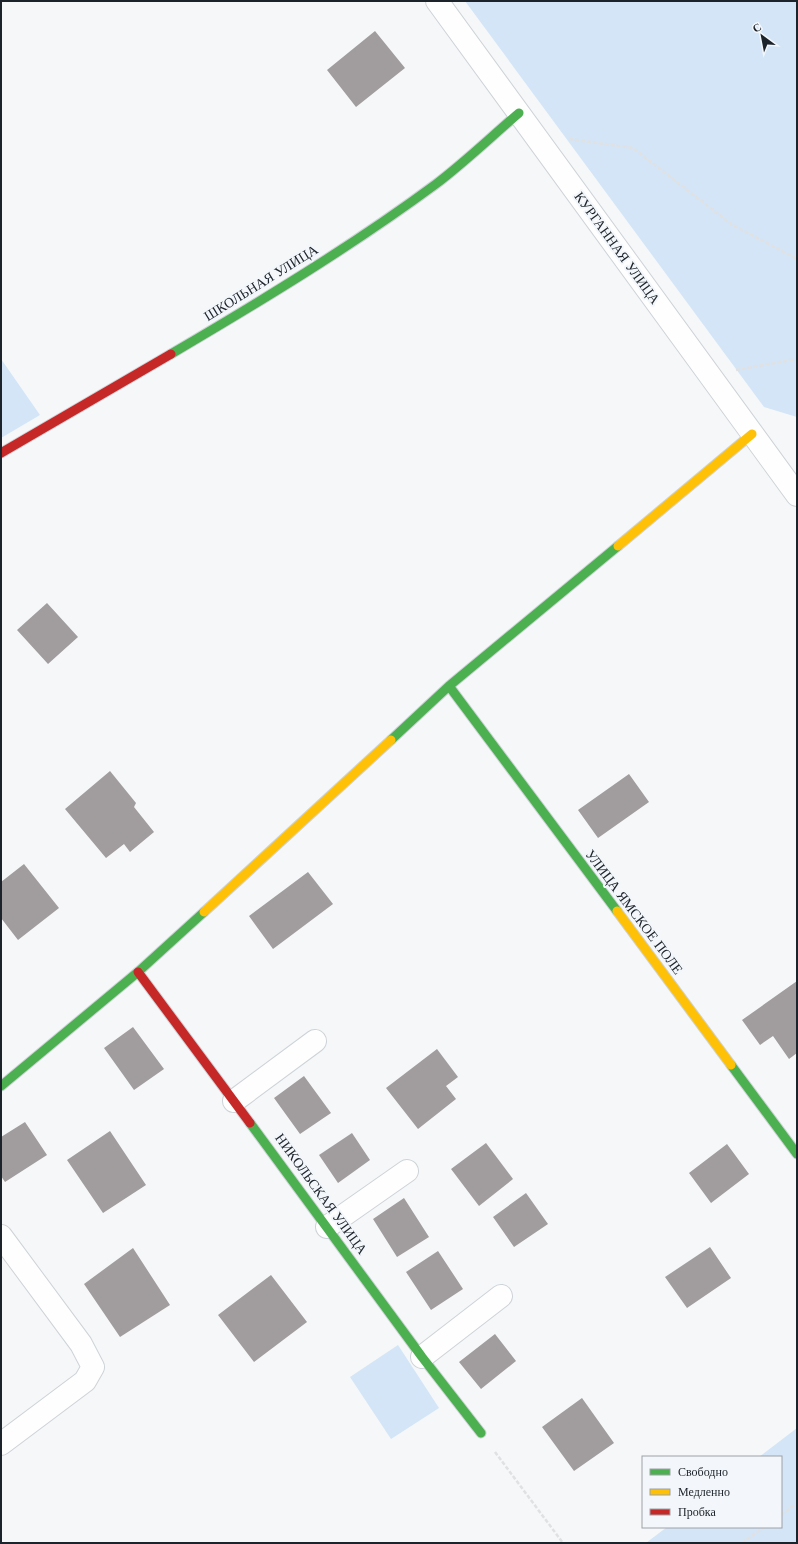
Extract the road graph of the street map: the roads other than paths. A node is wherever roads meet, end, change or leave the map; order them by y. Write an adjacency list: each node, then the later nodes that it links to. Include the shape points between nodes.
1 (437, 1): 2 (street, КУРГАННАЯ УЛИЦА)
2 (519, 113): 3 (street, КУРГАННАЯ УЛИЦА); 4 (street, ШКОЛЬНАЯ УЛИЦА, via 438,183 357,239 235,316)
3 (752, 434): 5 (street, КУРГАННАЯ УЛИЦА); 6 (street)
4 (1, 453)
5 (797, 495)
6 (449, 686): 7 (street); 11 (street, УЛИЦА ЯМСКОЕ ПОЛЕ)
7 (138, 972): 9 (street); 10 (street, НИКОЛЬСКАЯ УЛИЦА)
8 (315, 1041): 10 (street)
9 (1, 1086)
10 (234, 1101): 13 (street, НИКОЛЬСКАЯ УЛИЦА)
11 (797, 1154)
12 (407, 1171): 13 (street)
13 (328, 1227): 16 (street, НИКОЛЬСКАЯ УЛИЦА)
14 (1, 1236): 18 (street, via 81,1344 93,1367 85,1381)
15 (501, 1296): 16 (street)
16 (422, 1357): 17 (street, НИКОЛЬСКАЯ УЛИЦА)
17 (481, 1434)
18 (1, 1444)

